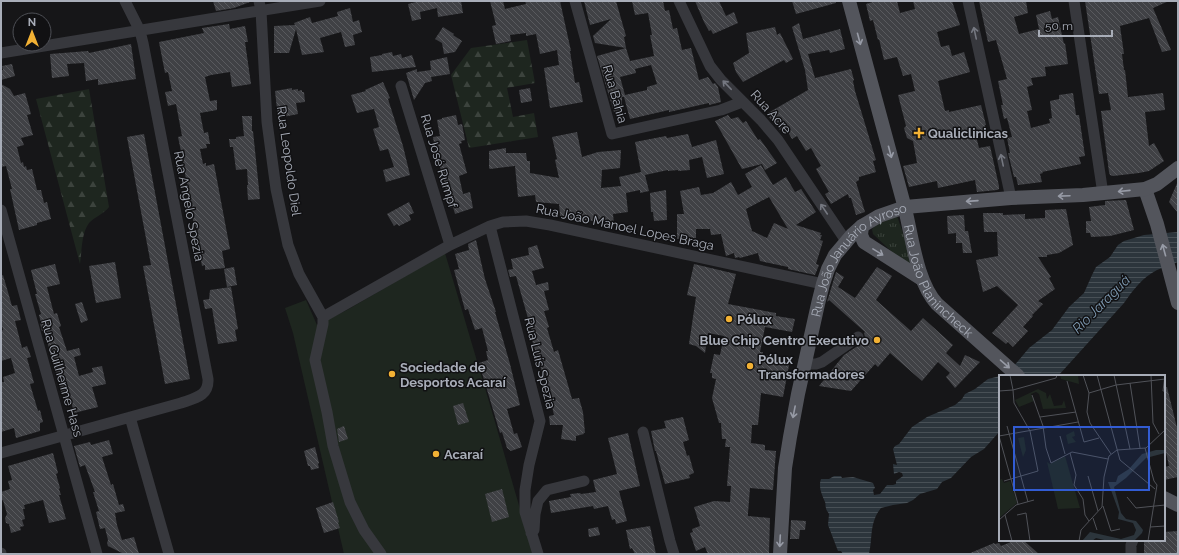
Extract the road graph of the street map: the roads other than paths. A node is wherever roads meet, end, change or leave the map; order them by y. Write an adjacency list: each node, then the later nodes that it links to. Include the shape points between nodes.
1 (125, 1): 9 (street, Rua Angelo Spezia)
2 (320, 1): 8 (street)
3 (574, 1): 12 (street, Rua Bahia, via 612,134 721,110)
4 (679, 1): 12 (street, Rua Acre, one-way to 4, via 710,66)
5 (849, 1): 17 (main road, Rua João Planincheck, one-way to 17)
6 (968, 1): 16 (street, one-way to 6)
7 (1074, 1): 15 (street)
8 (260, 6): 9 (street); 26 (street, Rua Leopoldo Diel, via 267,122 276,189 288,245 299,274)
9 (140, 31): 10 (street); 30 (street, Rua Angelo Spezia, via 208,386 204,393 195,398)
10 (1, 53)
11 (401, 86): 22 (street, Rua José Rumpf)
12 (742, 102): 21 (street, Rua Acre, one-way to 12, via 778,140)
13 (1178, 168): 14 (main road, via 1157,184)
14 (1145, 189): 15 (main road, Rua João Januário Ayroso, one-way to 15); 25 (main road, one-way to 14)
15 (1103, 194): 16 (main road, Rua João Januário Ayroso, one-way to 16)
16 (1011, 198): 17 (main road, Rua João Januário Ayroso, one-way to 17)
17 (905, 206): 20 (main road, Rua João Januário Ayroso); 23 (main road, Rua João Planincheck)
18 (1, 210): 32 (street, Rua Guilherme Hass)
19 (490, 226): 22 (street, Rua João Manoel Lopes Braga); 24 (street, Rua João Manoel Lopes Braga, via 503,222 526,221 550,224); 37 (street, Rua Luís Spezia, via 540,422 525,490 525,512)
20 (862, 226): 21 (main road, Rua João Januário Ayroso); 23 (main road, one-way to 23, via 861,235 864,242)
21 (846, 241): 24 (main road, Rua João Januário Ayroso, via 835,255)
22 (450, 245): 26 (street, Rua João Manoel Lopes Braga)
23 (922, 279): 29 (main road, Rua João Planincheck, one-way to 29, via 937,304)
24 (822, 284): 28 (main road, Rua João Januário Ayroso)
25 (1178, 303)
26 (323, 318): 41 (street, via 315,360 333,446 350,502 364,530)
27 (858, 337): 28 (street, via 822,362)
28 (804, 364): 44 (main road, Rua João Januário Ayroso, one-way to 44, via 785,468)
29 (1017, 375)
30 (130, 417): 32 (street); 40 (street)
31 (643, 432): 43 (street)
32 (64, 435): 33 (street); 39 (street, Rua Guilherme Hass)
33 (1, 453)
34 (584, 481): 37 (street, via 547,490 538,501 534,530)
35 (1165, 498): 36 (main road)
36 (1178, 505)
37 (530, 533): 42 (street, Rua Luís Spezia)
38 (1133, 541): 45 (street)
39 (97, 554)
40 (169, 554)
41 (381, 554)
42 (538, 554)
43 (674, 554)
44 (780, 554)
45 (1131, 554)

